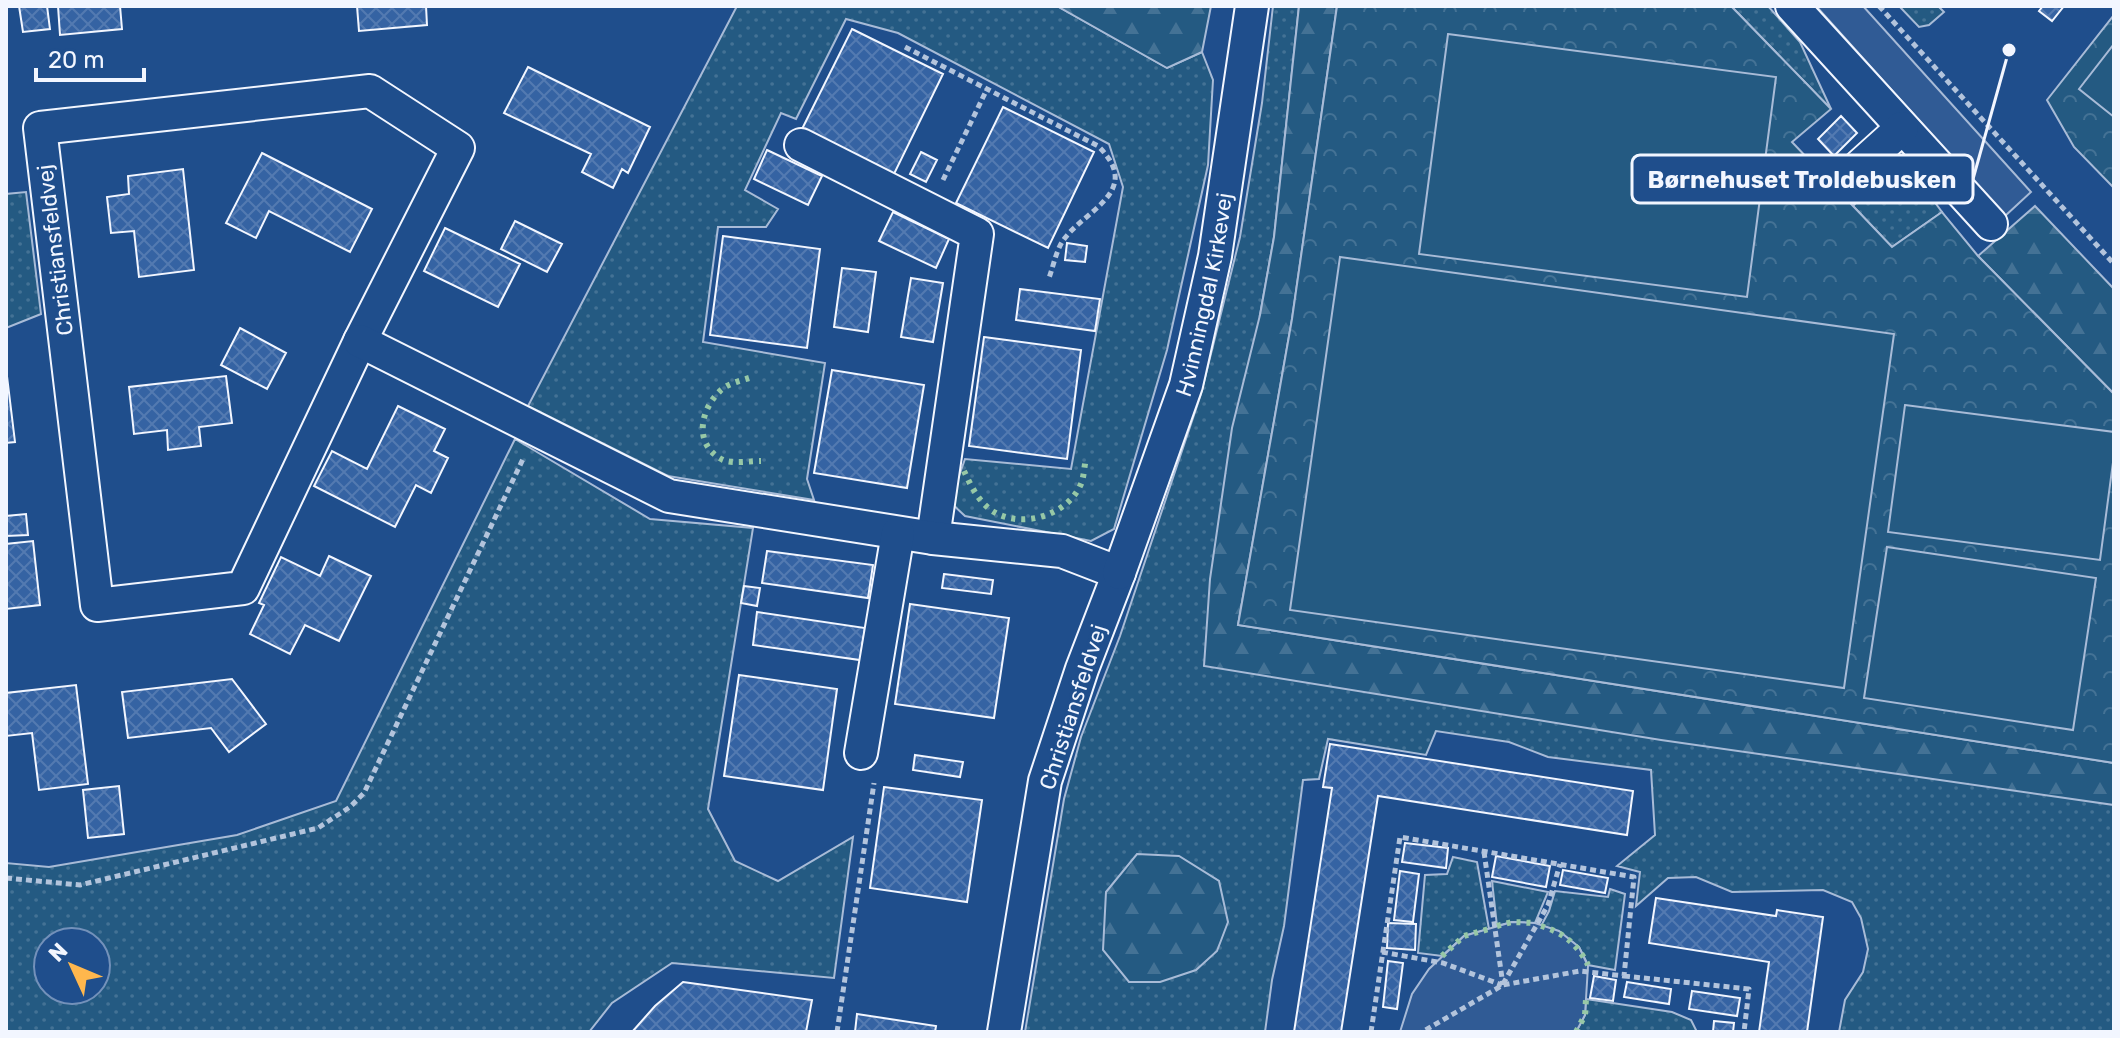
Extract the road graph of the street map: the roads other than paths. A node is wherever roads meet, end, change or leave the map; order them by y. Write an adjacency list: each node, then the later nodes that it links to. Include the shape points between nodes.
1 (1252, 6): 10 (street, Hvinningdal Kirkevej, via 1215,256 1186,385)
2 (1792, 6): 3 (street)
3 (1902, 128): 5 (street); 6 (street)
4 (801, 145): 9 (street, via 977,234)
5 (1851, 174)
6 (1991, 224)
7 (360, 341): 7 (street, Christiansfeldvej, via 243,588 97,605 40,128 370,91 458,148); 8 (street, via 669,496)
8 (898, 533): 9 (street); 11 (street)
9 (933, 538): 10 (street, via 1062,551)
10 (1119, 573): 12 (street, Christiansfeldvej, via 1045,781)
11 (861, 753)
12 (1004, 1032)

